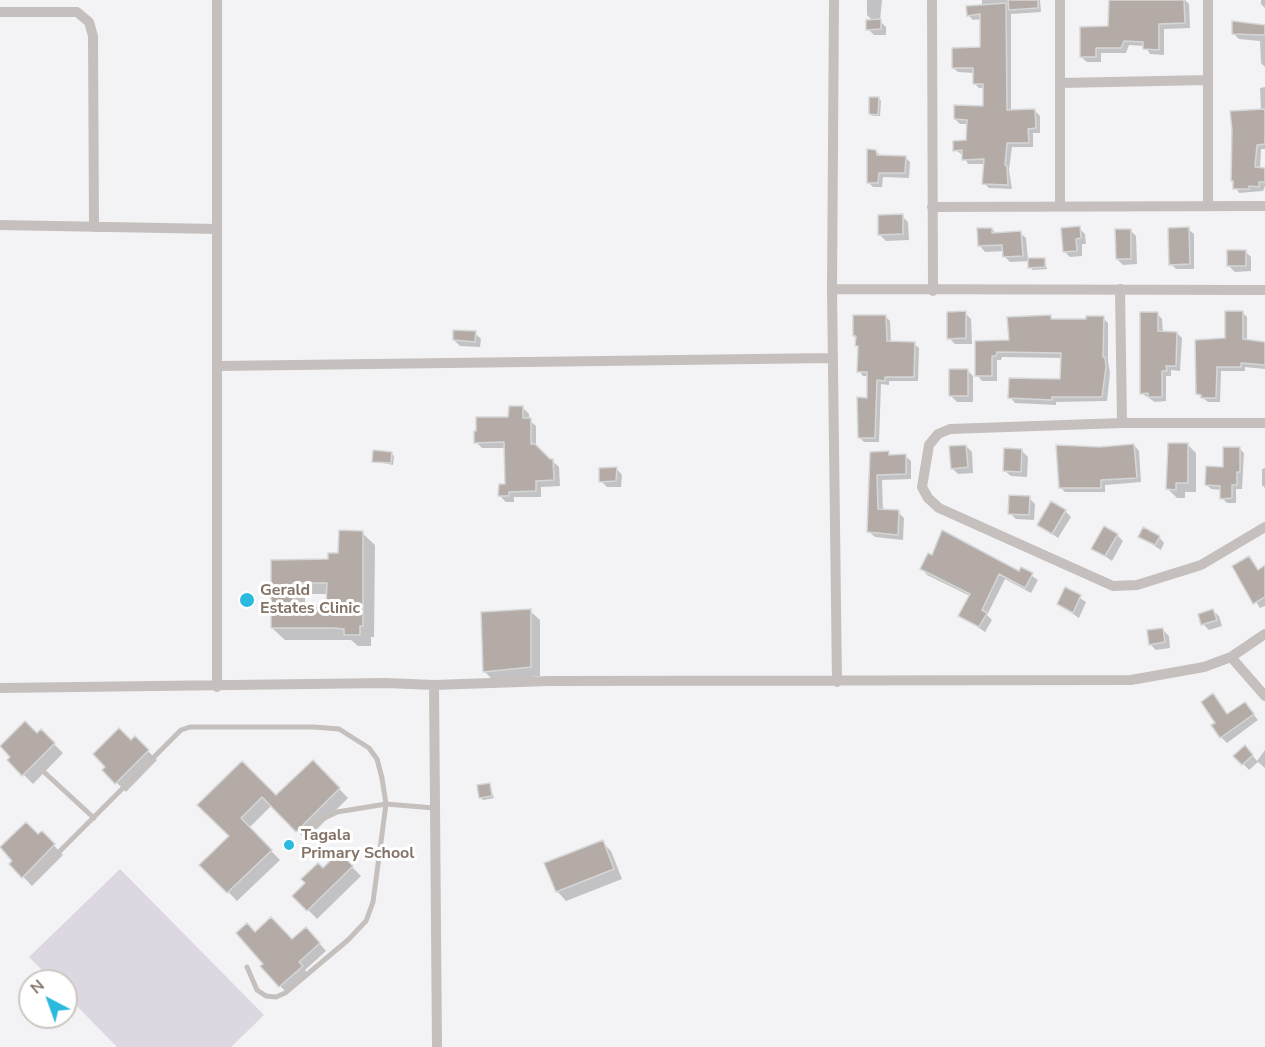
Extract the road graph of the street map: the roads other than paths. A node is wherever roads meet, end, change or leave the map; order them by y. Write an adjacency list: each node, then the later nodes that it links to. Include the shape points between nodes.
1 (217, 0): 15 (street)
2 (834, 0): 16 (street)
3 (932, 0): 12 (street)
4 (1060, 0): 8 (street)
5 (1209, 0): 7 (street)
6 (0, 12): 14 (street, via 77,12 89,22 93,36)
7 (1208, 80): 8 (street); 10 (street)
8 (1060, 83): 9 (street)
9 (1060, 205): 10 (street); 12 (street)
10 (1208, 206): 11 (street)
11 (1265, 206)
12 (932, 207): 19 (street)
13 (0, 225): 14 (street)
14 (94, 227): 15 (street)
15 (217, 229): 21 (street)
16 (832, 289): 19 (street); 20 (street)
17 (1120, 289): 18 (street); 19 (street); 22 (street)
18 (1265, 290)
19 (933, 291)
20 (832, 358): 21 (street); 27 (street)
21 (218, 366): 29 (street)
22 (1122, 423): 23 (street); 24 (street, via 951,429 938,434 929,445 922,487 939,508 1113,586 1137,585 1201,565)
23 (1265, 423)
24 (1265, 527)
25 (1265, 634): 26 (street)
26 (1231, 657): 27 (street, via 1194,669 1131,680); 31 (street)
27 (837, 682): 28 (street, via 549,681)
28 (434, 685): 29 (street); 34 (street)
29 (217, 687): 30 (street)
30 (0, 688)
31 (1265, 696)
32 (44, 771): 35 (lane)
33 (386, 804): 34 (lane); 35 (lane, via 377,759 359,739 339,729 190,727 174,736); 36 (lane, via 337,812); 38 (lane, via 373,902 366,921 276,997 257,990)
34 (434, 808): 39 (street)
35 (94, 818): 37 (lane)
36 (306, 827)
37 (33, 878)
38 (247, 967)
39 (437, 1047)

